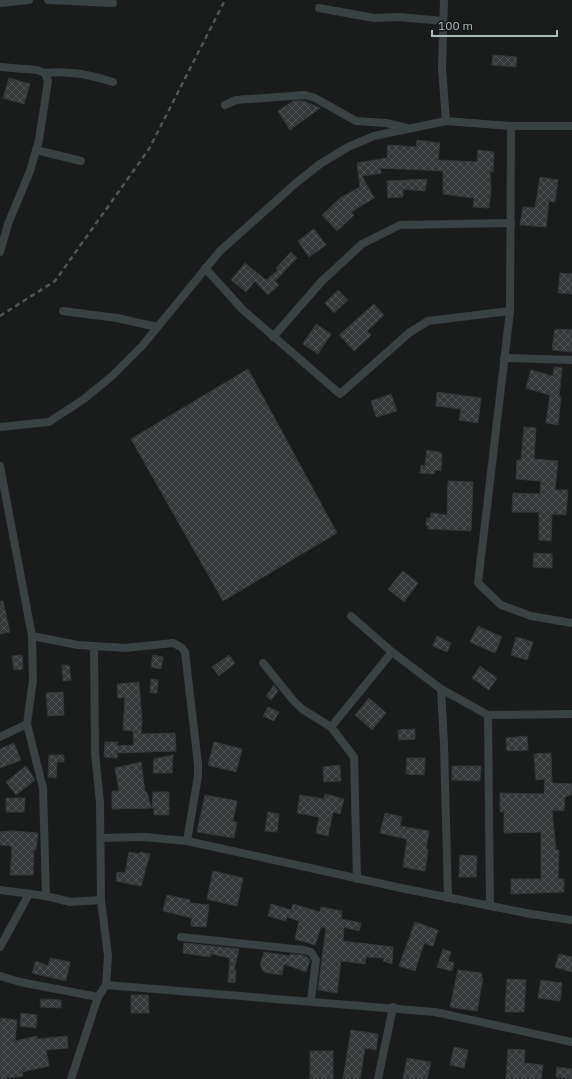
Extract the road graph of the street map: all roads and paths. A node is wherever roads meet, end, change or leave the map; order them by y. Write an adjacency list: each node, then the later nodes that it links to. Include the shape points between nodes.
1 (29, 0): 4 (street)
2 (48, 0): 5 (street)
3 (444, 0): 7 (street)
4 (0, 3)
5 (113, 3)
6 (319, 8): 7 (street, via 374,18 399,17)
7 (443, 21): 12 (street, via 442,68)
8 (0, 67): 9 (street)
9 (45, 73): 10 (street, via 76,72); 16 (street, via 48,81 47,92)
10 (114, 82)
11 (225, 105): 15 (street, via 236,100 305,95 356,121)
12 (446, 121): 13 (street); 15 (street)
13 (511, 126): 14 (street); 18 (street)
14 (572, 126)
15 (410, 128): 20 (street, via 374,136 348,147 320,164 220,251)
16 (36, 150): 17 (street); 19 (street)
17 (81, 161)
18 (511, 223): 22 (street); 24 (street, via 400,225 362,244 322,281)
19 (0, 252)
20 (205, 268): 23 (street); 24 (street, via 243,310)
21 (63, 311): 23 (street, via 117,318)
22 (510, 311): 24 (street, via 428,321 409,333 340,394); 25 (street)
23 (157, 327): 27 (street, via 112,376 84,399 49,422)
24 (273, 337)
25 (504, 358): 26 (street); 30 (street, via 478,583 501,605 531,616)
26 (572, 360)
27 (0, 427)
28 (0, 466): 31 (street)
29 (351, 616): 33 (street)
30 (572, 624)
31 (32, 636): 32 (street); 38 (street, via 33,680)
32 (94, 646): 41 (street, via 95,753); 42 (street, via 126,648 174,643 185,652 198,764)
33 (392, 652): 35 (street); 39 (street)
34 (263, 663): 39 (street, via 302,709)
35 (440, 689): 37 (street); 47 (street)
36 (572, 714): 37 (street)
37 (488, 715): 49 (street)
38 (27, 724): 40 (street); 46 (street, via 43,788)
39 (331, 727): 43 (street, via 354,757)
40 (0, 737)
41 (101, 838): 42 (street, via 144,837); 48 (street)
42 (187, 841): 43 (street)
43 (357, 879): 47 (street)
44 (0, 890): 45 (street)
45 (29, 894): 46 (street); 52 (street)
46 (46, 896): 48 (street, via 70,902)
47 (448, 898): 49 (street)
48 (101, 900): 54 (street, via 108,956)
49 (490, 906): 50 (street)
50 (572, 920)
51 (181, 937): 56 (street, via 311,952 316,960)
52 (0, 947)
53 (0, 976): 55 (street)
54 (106, 985): 55 (street); 56 (street)
55 (98, 997): 59 (street)
56 (311, 1000): 57 (street)
57 (393, 1007): 58 (street, via 435,1012); 60 (street)
58 (572, 1042)
59 (71, 1079)
60 (378, 1079)

